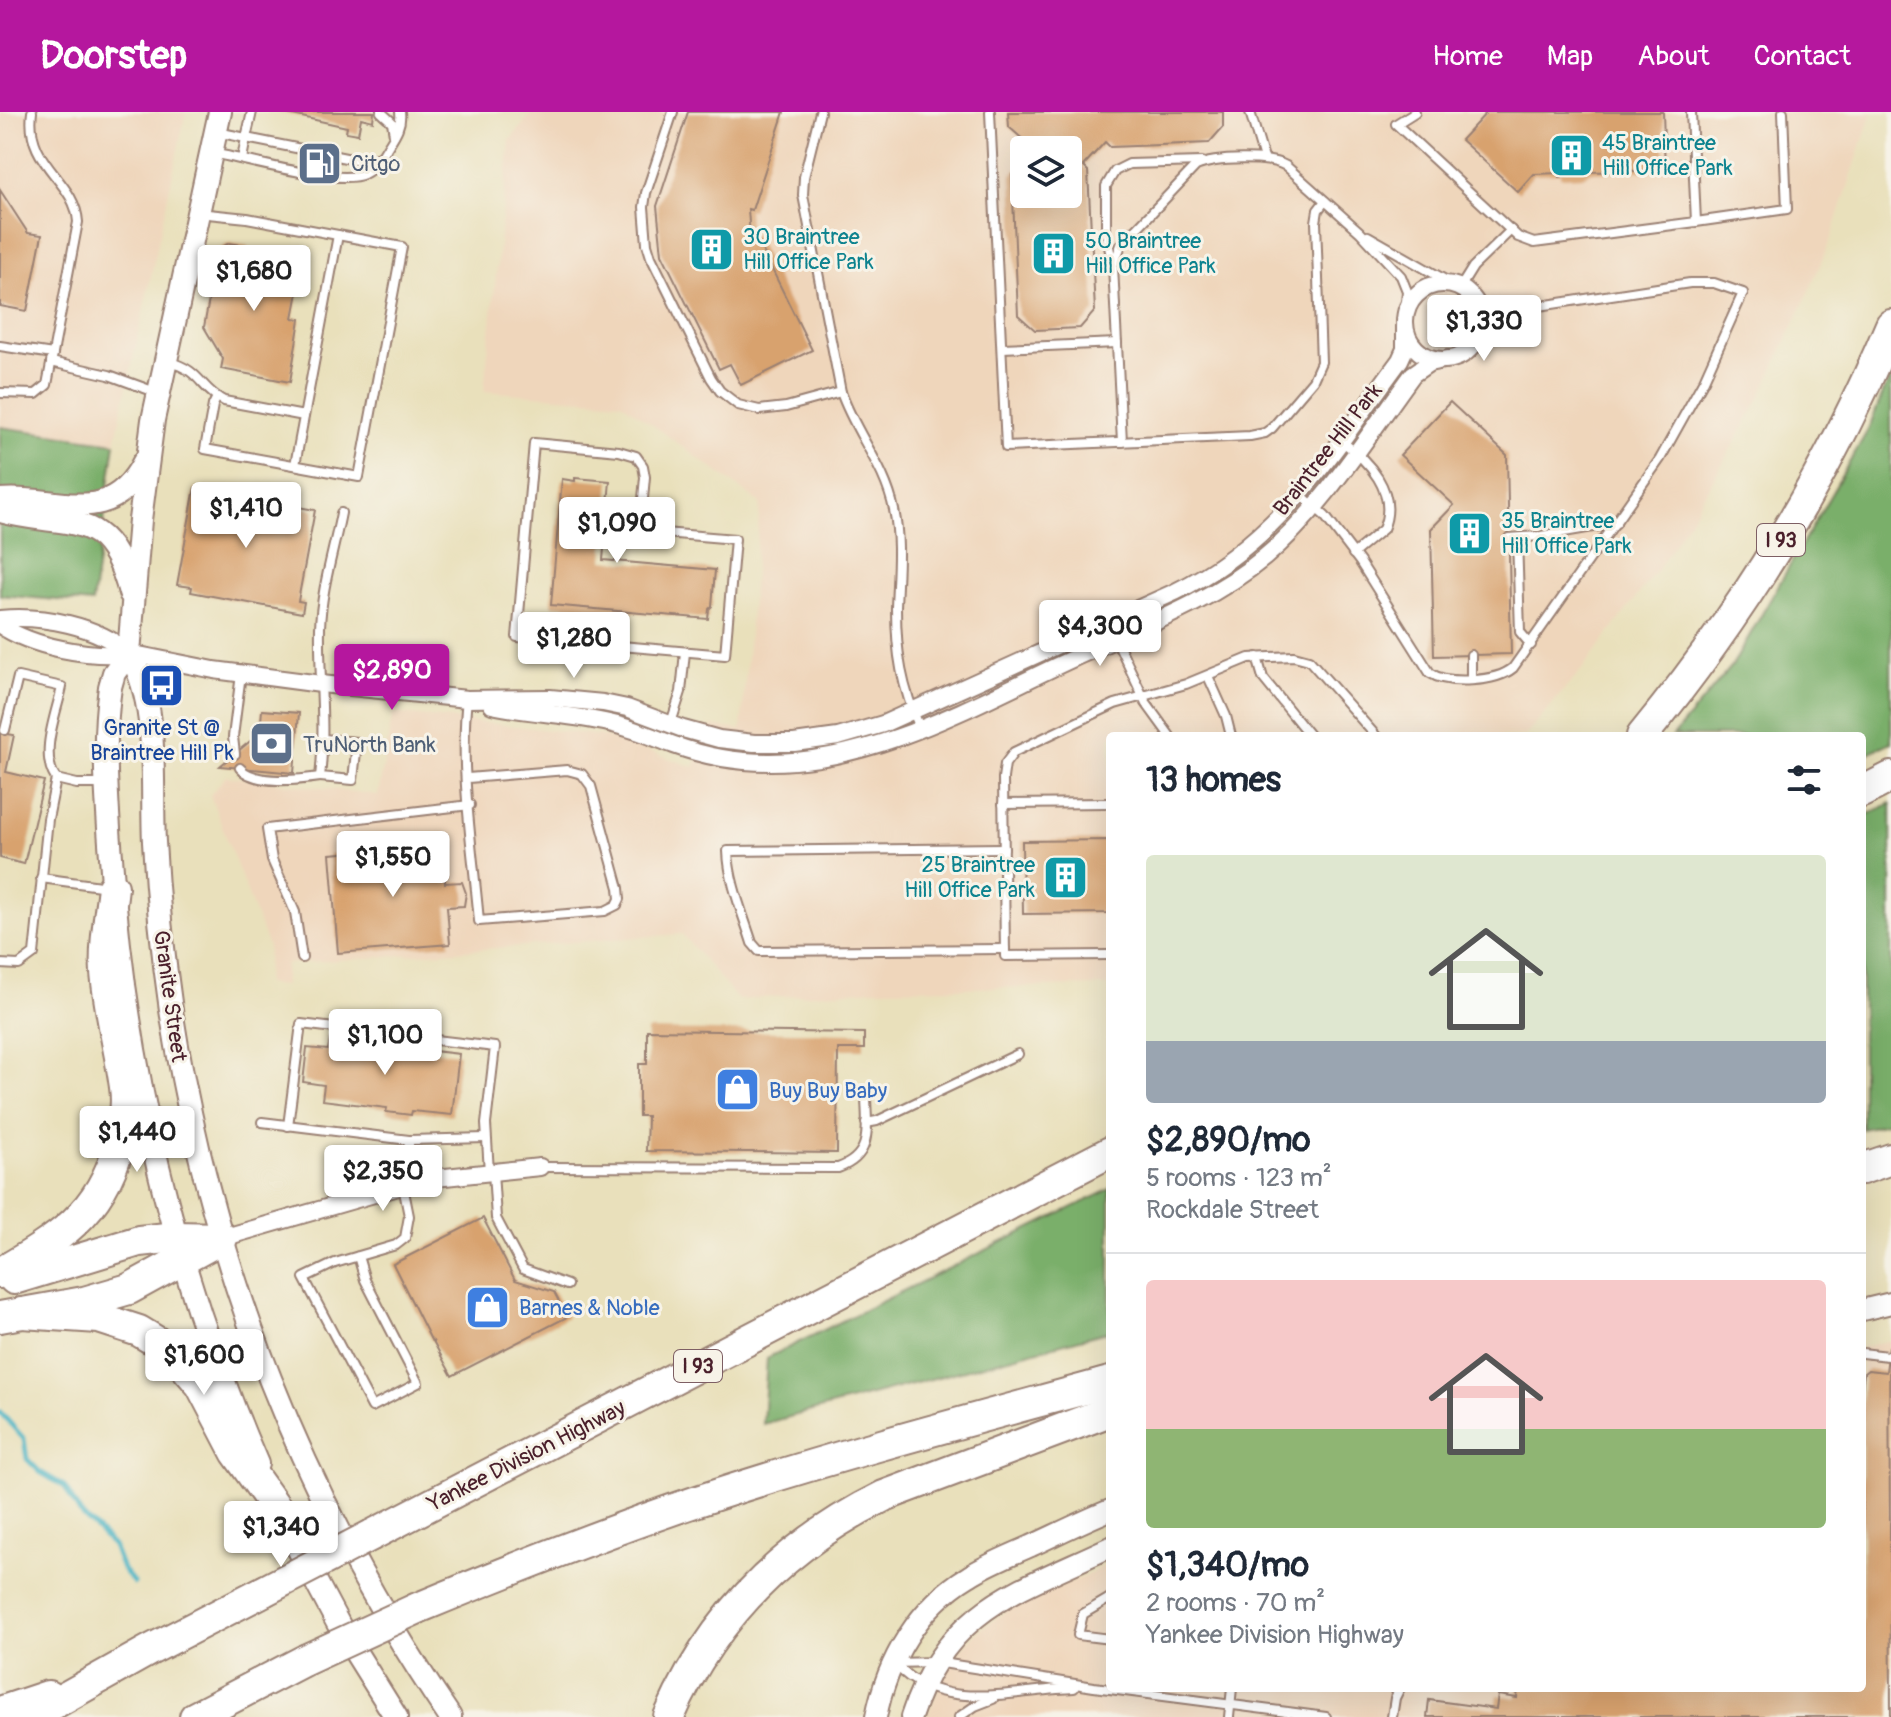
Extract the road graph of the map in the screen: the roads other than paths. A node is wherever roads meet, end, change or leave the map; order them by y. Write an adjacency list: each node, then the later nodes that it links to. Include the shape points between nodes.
1 (32, 112): 33 (lane, via 36,149 78,218)
2 (252, 112): 14 (lane)
3 (381, 112): 13 (lane, via 392,122)
4 (400, 112): 13 (lane)
5 (673, 112): 36 (lane, via 646,193 647,244 711,378 738,405 759,410)
6 (820, 112): 36 (lane, via 803,195)
7 (990, 112): 32 (lane)
8 (1250, 112): 17 (lane)
9 (1415, 112): 22 (lane, via 1396,124)
10 (1691, 112): 21 (lane)
11 (1783, 112): 21 (lane, via 1787,209)
12 (216, 132): 14 (lane); 16 (lane); 20 (main road, Granite Street)
13 (394, 136): 15 (lane)
14 (246, 138): 15 (lane, via 356,160); 16 (lane)
15 (384, 154): 16 (lane, via 370,171 342,179)
16 (242, 159)
17 (1264, 159): 18 (lane); 19 (lane, via 1286,166)
18 (1207, 162): 25 (lane, via 1188,172 1121,245); 25 (lane, via 1138,162 1115,171 1104,195)
19 (1325, 201): 23 (lane); 42 (lane, via 1316,222 1322,358 1295,402 1260,434)
20 (198, 213): 24 (lane); 35 (main road, Granite Street)
21 (1696, 222): 22 (lane, via 1534,243)
22 (1511, 230): 26 (lane)
23 (1360, 232): 26 (lane); 28 (lane, via 1404,280)
24 (338, 235): 40 (lane); 45 (lane, via 402,247 359,477)
25 (1113, 266): 30 (lane)
26 (1457, 286): 27 (street, via 1475,301); 28 (street, via 1427,287 1410,301)
27 (1481, 315): 34 (street, Braintree Hill Park, via 1474,343); 51 (lane, via 1690,283 1714,283 1743,293 1692,405)
28 (1405, 320): 34 (street, via 1409,340 1423,354); 41 (street, Braintree Hill Park, via 1400,360)
29 (1891, 325): 77 (highway, I 93, via 1847,421 1782,538 1710,648)
30 (1117, 343): 32 (lane); 42 (lane)
31 (0, 346): 33 (lane)
32 (1002, 348): 42 (lane, via 1006,447)
33 (52, 358): 37 (lane, via 47,385 39,394); 38 (lane)
34 (1448, 359): 44 (street, Braintree Hill Park, via 1413,374)
35 (164, 361): 38 (main road, Granite Street); 39 (lane, via 194,372)
36 (841, 392): 69 (lane, via 883,475 894,510 898,651)
37 (0, 393)
38 (158, 393): 43 (main road, Granite Street)
39 (217, 397): 40 (lane); 45 (lane, via 205,449)
40 (304, 416): 45 (lane)
41 (1340, 440): 44 (lane); 46 (street, Braintree Hill Park)
42 (1122, 442)
43 (148, 449): 47 (main road, via 127,485 94,504); 53 (main road, Granite Street)
44 (1355, 451): 48 (street, Braintree Hill Park); 52 (lane, via 1380,481 1387,513 1379,534)
45 (295, 465)
46 (1300, 494): 48 (lane); 55 (street, Braintree Hill Park, via 1255,541 1218,568)
47 (0, 500)
48 (1314, 506): 52 (lane); 57 (street, Braintree Hill Park, via 1267,555 1235,579)
49 (0, 511): 53 (main road, via 81,523 94,530 117,559)
50 (341, 513): 66 (lane, via 321,618)
51 (1616, 523): 58 (lane); 58 (lane, via 1513,538 1519,626)
52 (1353, 554): 65 (lane, via 1430,673)
53 (133, 606): 60 (main road, Granite Street)
54 (0, 619): 60 (street, via 33,619 86,630)
55 (1108, 622): 57 (lane); 69 (street, Braintree Hill Park)
56 (0, 625): 60 (street, via 26,639 82,652)
57 (1116, 639): 67 (lane); 71 (street, Braintree Hill Park)
58 (1531, 645): 65 (lane, via 1509,672)
59 (685, 652): 59 (lane, via 725,655 735,539 640,531 645,477 636,456 534,443 517,637); 70 (lane)
60 (129, 653): 63 (street); 86 (main road, Granite Street, via 110,687); 115 (main road, Granite Street, via 148,699 154,847 171,1010)
61 (1471, 655): 65 (lane)
62 (1257, 657): 64 (lane); 75 (lane, via 1265,682); 76 (lane, via 1309,660)
63 (241, 674): 66 (street); 80 (lane)
64 (1208, 676): 67 (lane); 74 (lane)
65 (1471, 679)
66 (321, 684): 68 (street); 78 (lane)
67 (1143, 697): 73 (lane); 89 (lane, via 1106,708 1014,752 1004,768)
68 (467, 699): 70 (street, Braintree Hill Park, via 603,703); 79 (street, Braintree Hill Park, via 613,723); 84 (lane)
69 (912, 711): 70 (street, Braintree Hill Park, via 854,733 794,743 731,740); 71 (lane)
70 (671, 724): 79 (lane)
71 (920, 728): 79 (street, Braintree Hill Park, via 866,749 795,761 728,759)
72 (5, 730): 85 (lane, via 18,677 62,687 48,759)
73 (1167, 732)
74 (1230, 732)
75 (1307, 732)
76 (1372, 732)
77 (1645, 732)
78 (324, 739): 82 (lane); 82 (lane, via 357,742 353,780)
79 (664, 742)
80 (235, 754)
81 (240, 768): 82 (lane, via 255,777)
82 (320, 777)
83 (1891, 777): 87 (highway)
84 (468, 778): 90 (lane); 90 (lane, via 567,770 586,777 619,888 617,905 605,911 479,921)
85 (56, 779): 86 (lane); 92 (lane)
86 (108, 784): 93 (main road, Granite Street)
87 (1866, 790)
88 (1106, 803): 89 (lane)
89 (1003, 804): 91 (lane)
90 (470, 805): 96 (lane, via 267,829 272,860 295,912)
91 (1004, 848): 94 (lane); 94 (lane, via 728,854 757,950)
92 (41, 878): 93 (lane); 97 (lane, via 34,954 19,965)
93 (113, 887): 116 (main road, Granite Street, via 138,1072); 118 (highway, via 105,970 126,1098 117,1151 104,1186 79,1219)
94 (1005, 949): 95 (lane, via 1005,956)
95 (1106, 955)
96 (302, 958)
97 (0, 964)
98 (1018, 1054): 101 (lane)
99 (866, 1093): 101 (lane)
100 (262, 1122): 102 (lane)
101 (866, 1123): 107 (lane, via 861,1154 832,1169)
102 (288, 1126): 103 (lane, via 301,1024 495,1047); 104 (lane)
103 (486, 1138): 104 (lane); 109 (lane)
104 (409, 1140): 113 (lane)
105 (1106, 1154): 114 (highway, I 93)
106 (1891, 1159): 108 (highway)
107 (540, 1167): 109 (street)
108 (1866, 1168)
109 (491, 1172): 113 (street); 120 (lane, via 496,1218 521,1266)
110 (1106, 1172): 114 (highway)
111 (1891, 1175): 112 (highway)
112 (1866, 1180)
113 (408, 1184): 115 (street); 117 (lane, via 405,1238)
114 (1024, 1198): 136 (highway, Yankee Division Highway / I 93, bridge)
115 (222, 1238): 116 (highway); 150 (main road, Granite Street, via 261,1358 308,1471 387,1621)
116 (179, 1249): 119 (highway, via 115,1247); 123 (highway, via 143,1283); 128 (main road, Granite Street, via 226,1389)
117 (358, 1256): 117 (lane, via 304,1278 372,1407 418,1383)
118 (0, 1273)
119 (0, 1283)
120 (567, 1285)
121 (1891, 1303): 122 (street)
122 (1866, 1309)
123 (11, 1315): 128 (highway, via 99,1318 162,1345 201,1385 236,1452)
124 (1866, 1353): 125 (lane)
125 (1888, 1356)
126 (1106, 1383): 135 (highway, bridge, via 717,1494 418,1608)
127 (1106, 1413): 151 (highway, via 884,1496 813,1537 762,1579 719,1629)
128 (279, 1512): 149 (main road, Granite Street, via 341,1629)
129 (1106, 1512): 134 (street, via 954,1585 915,1626)
130 (1106, 1549): 133 (street, via 998,1600 963,1627)
131 (1106, 1600): 132 (lane, via 1083,1614 1078,1635)
132 (1106, 1638)
133 (936, 1662): 134 (lane); 137 (street); 138 (lane)
134 (893, 1663): 137 (lane); 152 (street)
135 (266, 1680): 147 (highway); 148 (highway)
136 (92, 1681): 145 (highway); 146 (highway, Yankee Division Highway / I 93)
137 (923, 1685): 143 (lane, via 966,1695); 153 (street)
138 (1094, 1687): 139 (lane); 143 (lane)
139 (1106, 1689)
140 (1132, 1692): 144 (lane)
141 (1232, 1692): 144 (lane)
142 (1398, 1692): 157 (lane)
143 (1006, 1696): 154 (lane)
144 (1230, 1705): 155 (lane); 156 (lane)
145 (0, 1712)
146 (30, 1717)
147 (195, 1717)
148 (220, 1717)
149 (396, 1717)
150 (450, 1717)
151 (669, 1717)
152 (876, 1717)
153 (911, 1717)
154 (959, 1717)
155 (1229, 1717)
156 (1326, 1717)
157 (1392, 1717)

